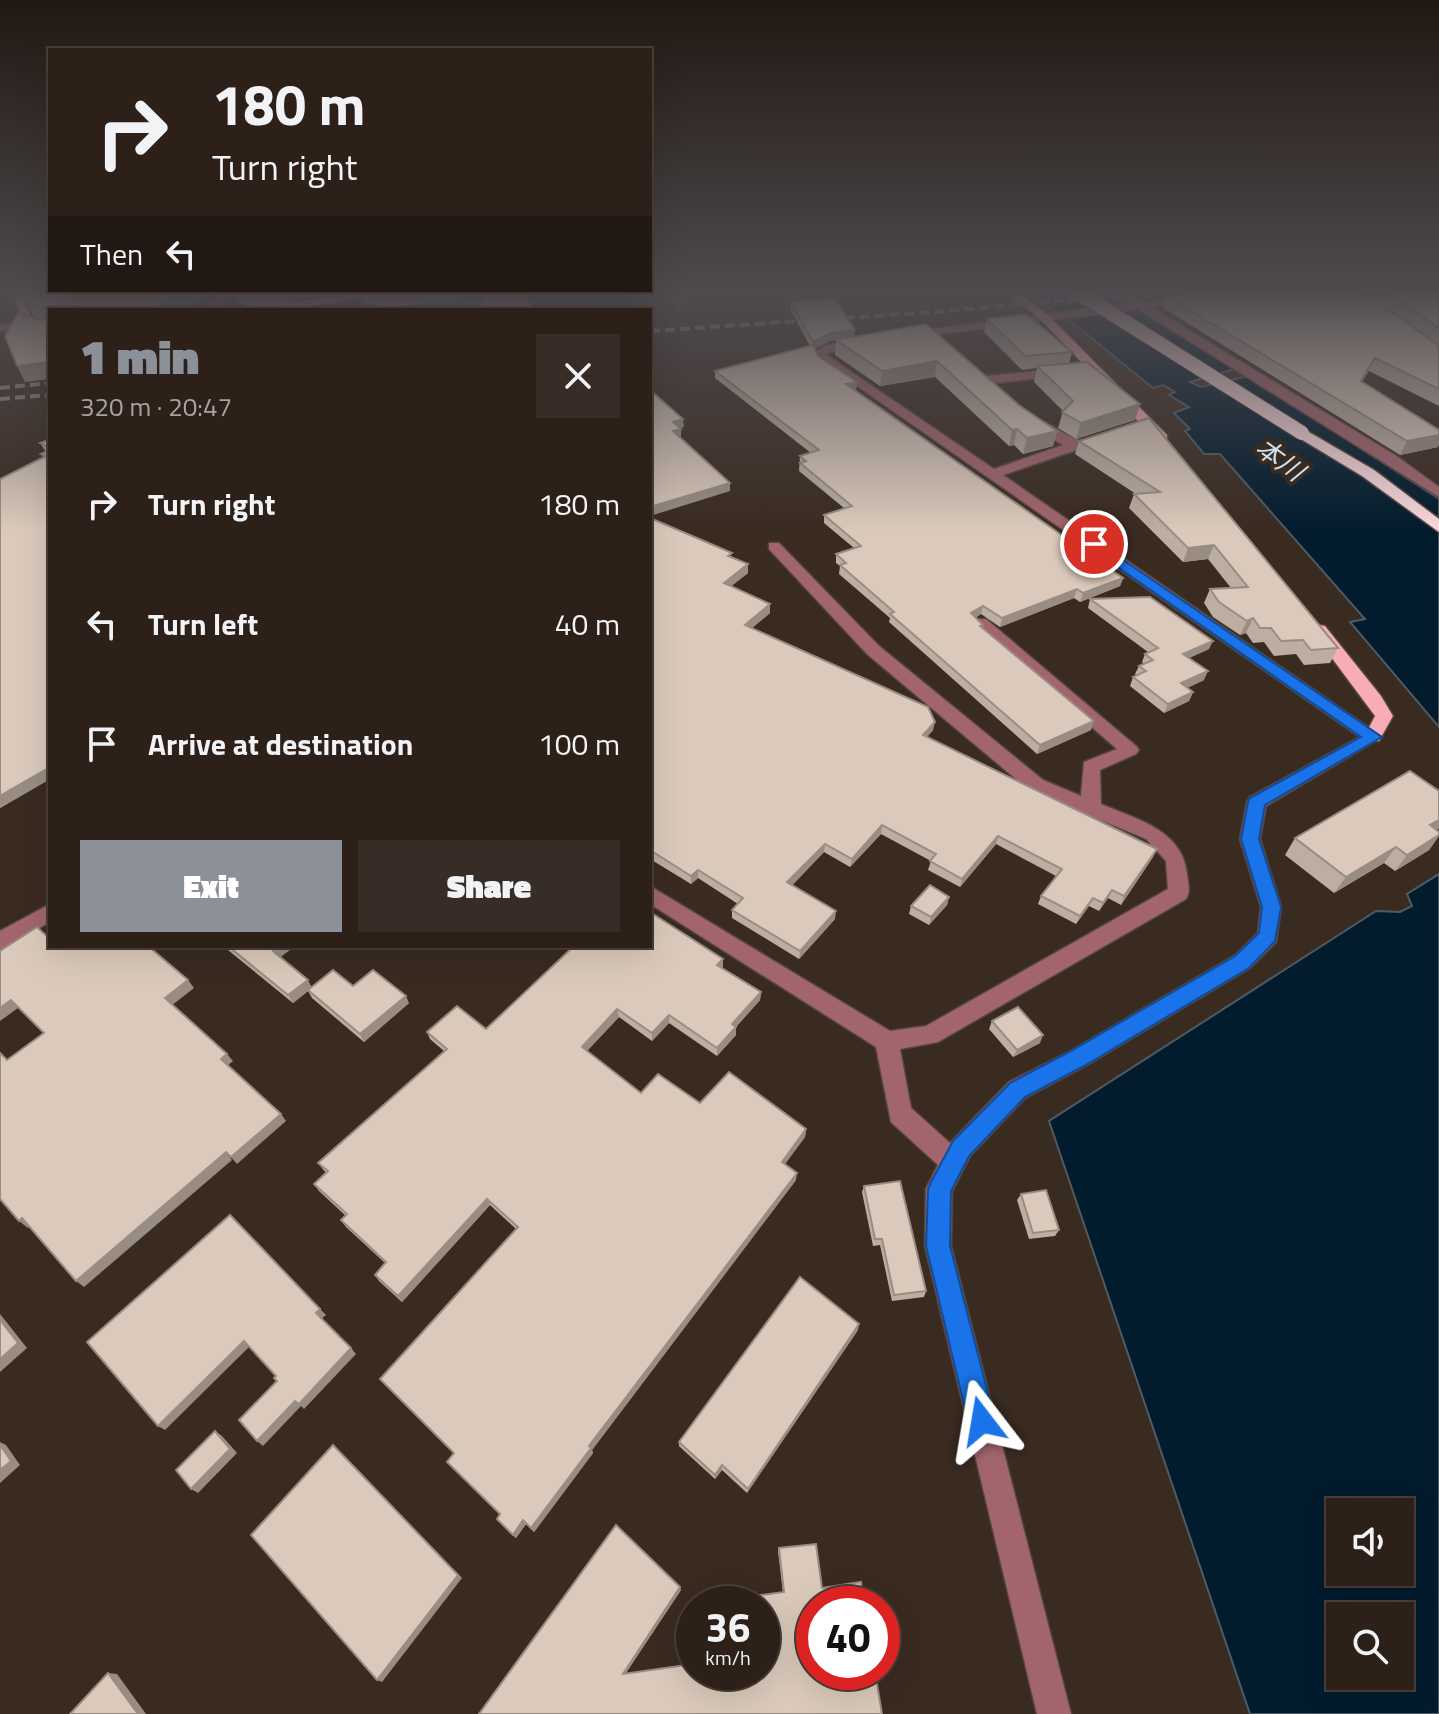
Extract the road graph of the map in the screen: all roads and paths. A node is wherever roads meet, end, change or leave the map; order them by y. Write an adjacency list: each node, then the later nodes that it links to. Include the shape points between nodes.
1 (842, 371): 12 (street)
2 (973, 371): 7 (street, via 989,384)
3 (1090, 371): 11 (main road)
4 (1204, 371): 14 (highway, bridge)
5 (1226, 371): 14 (highway, via 1386,470)
6 (1245, 371): 13 (street)
7 (1068, 372)
8 (1022, 415): 10 (street)
9 (1099, 438): 10 (street)
10 (1073, 446): 12 (street)
11 (1169, 447)
12 (993, 474): 18 (street)
13 (1439, 493)
14 (1439, 522)
15 (774, 546): 19 (street, via 873,650 966,728 1036,785)
16 (1306, 615): 18 (main road, via 1384,716)
17 (980, 622): 19 (street, via 1130,750 1091,767)
18 (1373, 737): 24 (street, via 1257,802 1250,839 1271,907 1268,936 1260,945 1233,968 1017,1090 961,1148)
19 (1091, 808): 23 (street, via 1153,834 1176,859 1179,893 930,1035)
20 (652, 895): 23 (street)
21 (48, 913): 22 (street)
22 (0, 942)
23 (887, 1041): 24 (street, via 900,1114)
24 (954, 1163): 25 (street, via 939,1189 938,1246)
25 (1054, 1714)

